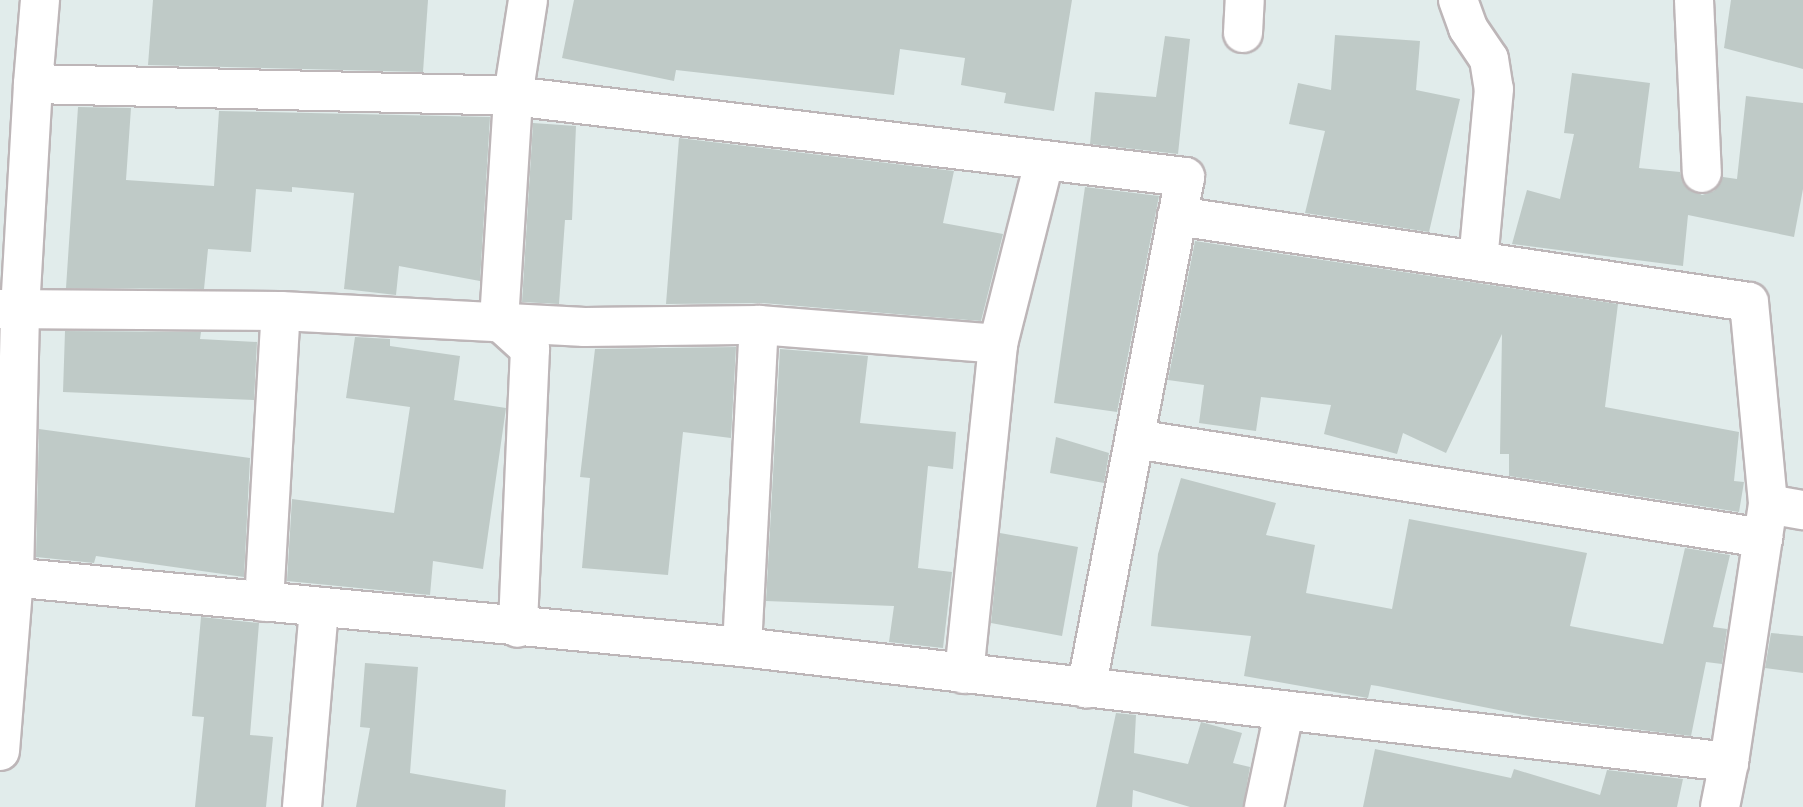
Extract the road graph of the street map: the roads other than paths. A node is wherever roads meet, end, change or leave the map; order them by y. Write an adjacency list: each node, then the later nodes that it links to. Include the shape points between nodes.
1 (40, 0): 5 (street)
2 (528, 0): 6 (street)
3 (1458, 0): 10 (street, via 1468,29 1489,59 1494,89)
4 (1694, 0): 8 (street)
5 (33, 85): 6 (street); 11 (street)
6 (513, 96): 7 (street); 13 (street)
7 (1044, 162): 9 (street, via 1185,177); 15 (street)
8 (1702, 173)
9 (1177, 216): 10 (street); 16 (street)
10 (1478, 261): 17 (street, via 1749,302)
11 (10, 310): 12 (street); 18 (street)
12 (281, 310): 13 (street); 19 (street)
13 (499, 321): 14 (street, via 585,327); 21 (street, via 530,349)
14 (759, 325): 15 (street); 22 (street)
15 (998, 344): 23 (street)
16 (1135, 439): 17 (street); 24 (street)
17 (1778, 517): 27 (street)
18 (7, 576): 19 (street); 26 (street)
19 (264, 602): 20 (street)
20 (319, 607): 21 (street); 28 (street)
21 (518, 628): 22 (street)
22 (742, 647): 23 (street)
23 (964, 674): 24 (street)
24 (1086, 689): 25 (street)
25 (1284, 712): 27 (street); 29 (street)
26 (0, 751)
27 (1728, 762): 30 (street)
28 (302, 807)
29 (1264, 807)
30 (1720, 807)

